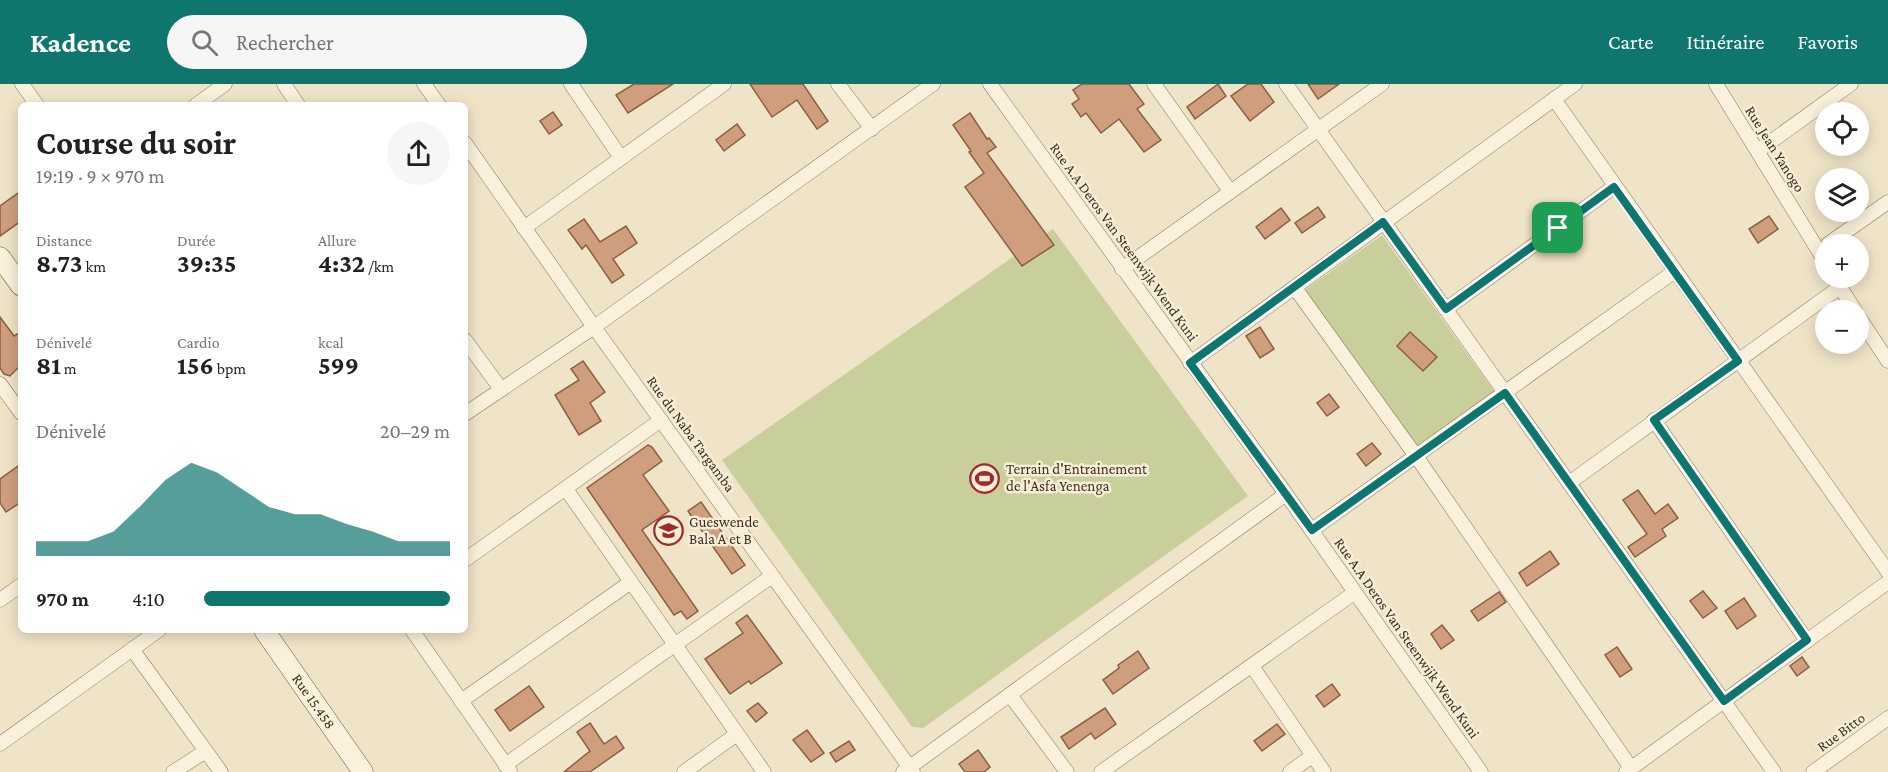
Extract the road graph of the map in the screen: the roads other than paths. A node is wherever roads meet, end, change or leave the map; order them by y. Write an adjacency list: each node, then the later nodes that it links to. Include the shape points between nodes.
1 (225, 84): 18 (street)
2 (284, 84): 19 (street)
3 (424, 84): 20 (street)
4 (571, 84): 25 (street)
5 (724, 84): 25 (street)
6 (838, 84): 21 (street)
7 (933, 84): 21 (street)
8 (990, 84): 34 (street, Rue A.A Deros Van Steenwijk Wend Kuni)
9 (1154, 84): 27 (street)
10 (1286, 84): 22 (street)
11 (1382, 84): 22 (street)
12 (1575, 84): 16 (street)
13 (1716, 84): 24 (street, Rue Jean Yanogo)
14 (1851, 84): 24 (street)
15 (27, 86): 17 (street)
16 (1554, 99): 26 (street); 29 (street)
17 (35, 102)
18 (200, 102)
19 (296, 102)
20 (437, 102)
21 (872, 129): 40 (street)
22 (1318, 129): 27 (street); 29 (street)
23 (468, 147): 30 (street, Rue du Naba Targamba)
24 (1758, 152): 32 (street, Rue Jean Yanogo)
25 (621, 158): 30 (street)
26 (1614, 187): 35 (street); 39 (street)
27 (1230, 191): 34 (street)
28 (1888, 202): 31 (street)
29 (1383, 222): 37 (street); 39 (street)
30 (524, 228): 40 (street, Rue du Naba Targamba)
31 (1846, 234)
32 (1815, 238)
33 (0, 257): 36 (main road)
34 (1122, 269): 45 (street, Rue A.A Deros Van Steenwijk Wend Kuni)
35 (1676, 272): 43 (street); 48 (street)
36 (18, 282)
37 (1295, 288): 45 (street); 53 (street)
38 (1831, 288): 43 (street)
39 (1446, 309): 48 (street)
40 (594, 327): 47 (street); 51 (street, Rue du Naba Targamba)
41 (1869, 332): 44 (street)
42 (468, 344): 47 (street)
43 (1738, 361): 52 (street); 59 (street)
44 (1888, 361)
45 (1190, 363): 56 (street, Rue A.A Deros Van Steenwijk Wend Kuni)
46 (0, 384): 49 (street)
47 (501, 389): 50 (street)
48 (1505, 393): 53 (street); 54 (street)
49 (18, 409)
50 (468, 412)
51 (661, 420): 55 (street); 60 (street, Rue du Naba Targamba)
52 (1654, 420): 54 (street); 69 (street)
53 (1416, 456): 57 (street); 83 (street)
54 (1569, 483): 75 (street)
55 (566, 489): 58 (street); 61 (street)
56 (1286, 494): 57 (street, Rue A.A Deros Van Steenwijk Wend Kuni); 73 (street)
57 (1312, 530): 64 (street, Rue A.A Deros Van Steenwijk Wend Kuni)
58 (468, 558)
59 (1888, 572)
60 (772, 576): 70 (street); 82 (street, Rue du Naba Targamba)
61 (631, 582): 70 (street); 74 (street)
62 (1888, 582): 69 (street)
63 (18, 587): 65 (street)
64 (1354, 593): 72 (street); 93 (street, Rue A.A Deros Van Steenwijk Wend Kuni)
65 (0, 600)
66 (155, 633): 71 (street)
67 (266, 633): 86 (main road, Rue 15.458)
68 (414, 633): 74 (street)
69 (1807, 640): 75 (street)
70 (674, 644): 77 (street); 81 (street)
71 (132, 649): 78 (street); 79 (street)
72 (1252, 666): 80 (street); 90 (street)
73 (1010, 694): 82 (street); 89 (street)
74 (461, 701): 81 (street)
75 (1724, 701): 83 (street); 94 (street)
76 (1888, 718): 95 (street, Rue Bitto)
77 (737, 734): 87 (street); 88 (street)
78 (0, 744)
79 (206, 751): 84 (street); 85 (street)
80 (1312, 756): 91 (street); 92 (street)
81 (508, 768)
82 (908, 770)
83 (1629, 770)
84 (173, 772)
85 (221, 772)
86 (363, 772)
87 (684, 772)
88 (764, 772)
89 (1067, 772)
90 (1101, 772)
91 (1290, 772)
92 (1324, 772)
93 (1481, 772)
94 (1774, 772)
95 (1813, 772)

